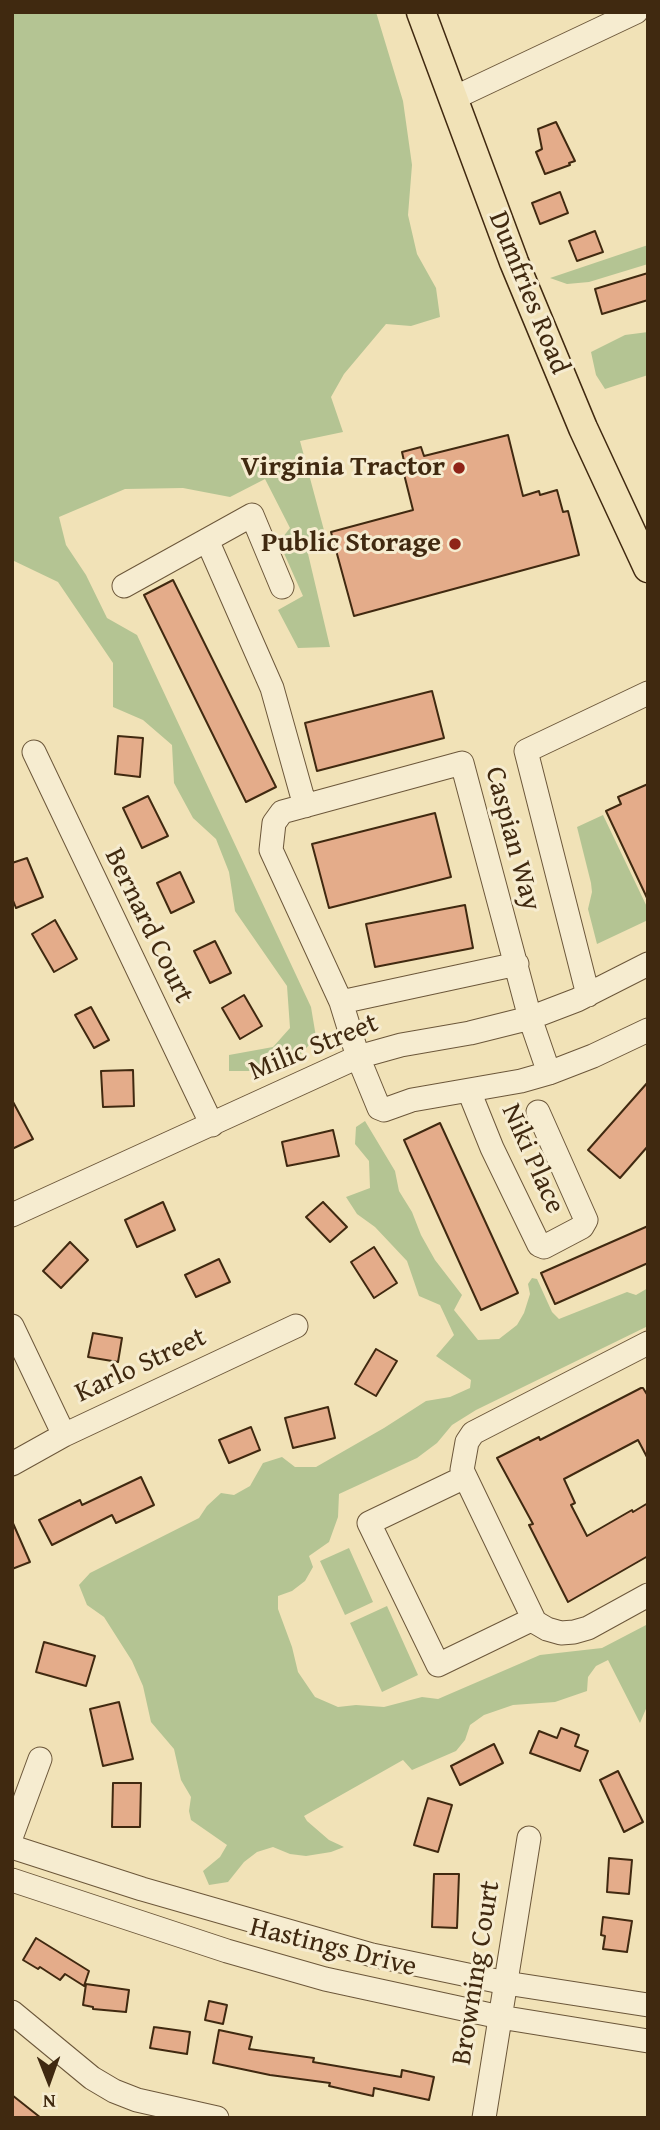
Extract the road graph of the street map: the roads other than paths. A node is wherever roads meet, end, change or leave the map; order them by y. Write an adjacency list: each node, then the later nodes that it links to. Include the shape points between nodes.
1 (421, 12): 3 (main road, Dumfries Road)
2 (636, 12): 3 (street)
3 (454, 98): 5 (main road, Dumfries Road, via 514,262)
4 (207, 540): 6 (street); 7 (street, via 252,515); 10 (street, via 272,688)
5 (648, 568)
6 (124, 586)
7 (282, 587)
8 (648, 693): 13 (street, via 526,751)
9 (34, 752): 21 (street, Bernard Court)
10 (305, 806): 11 (street, Caspian Way, via 462,763); 14 (street, Caspian Way, via 282,812 274,823 271,850)
11 (517, 964): 14 (street); 15 (street, Caspian Way)
12 (648, 964): 13 (street, Milic Street)
13 (588, 995): 15 (street, Milic Street)
14 (341, 1002): 17 (street, Caspian Way)
15 (530, 1018): 17 (street, Milic Street); 18 (street, Niki Place)
16 (648, 1030): 18 (street, Niki Place)
17 (358, 1057): 19 (street, Niki Place, via 379,1108 384,1110 412,1100); 21 (street, Milic Street)
18 (549, 1073): 19 (street, Niki Place)
19 (469, 1091): 20 (street, Niki Place, via 539,1245 544,1247 582,1227 586,1220)
20 (538, 1112)
21 (212, 1125): 22 (street, Milic Street)
22 (12, 1215)
23 (12, 1326): 26 (street)
24 (296, 1326): 26 (street, Karlo Street)
25 (648, 1343): 28 (street, via 473,1433 463,1457)
26 (64, 1435): 27 (street, Karlo Street)
27 (12, 1464)
28 (466, 1477): 30 (street); 30 (street, via 369,1524 438,1665)
29 (648, 1595): 30 (street, via 574,1632 547,1629)
30 (533, 1619)
31 (40, 1759): 32 (street)
32 (12, 1835)
33 (529, 1838): 36 (street, Browning Court)
34 (12, 1847): 36 (street, Hastings Drive, via 282,1931)
35 (12, 1880): 39 (street, Hastings Drive, via 325,1979)
36 (506, 1983): 37 (street, Hastings Drive); 39 (street, Browning Court)
37 (648, 2005)
38 (12, 2012): 41 (street, via 114,2091)
39 (500, 2017): 40 (street, Hastings Drive); 42 (street, Browning Court)
40 (648, 2041)
41 (217, 2118)
42 (484, 2118)

